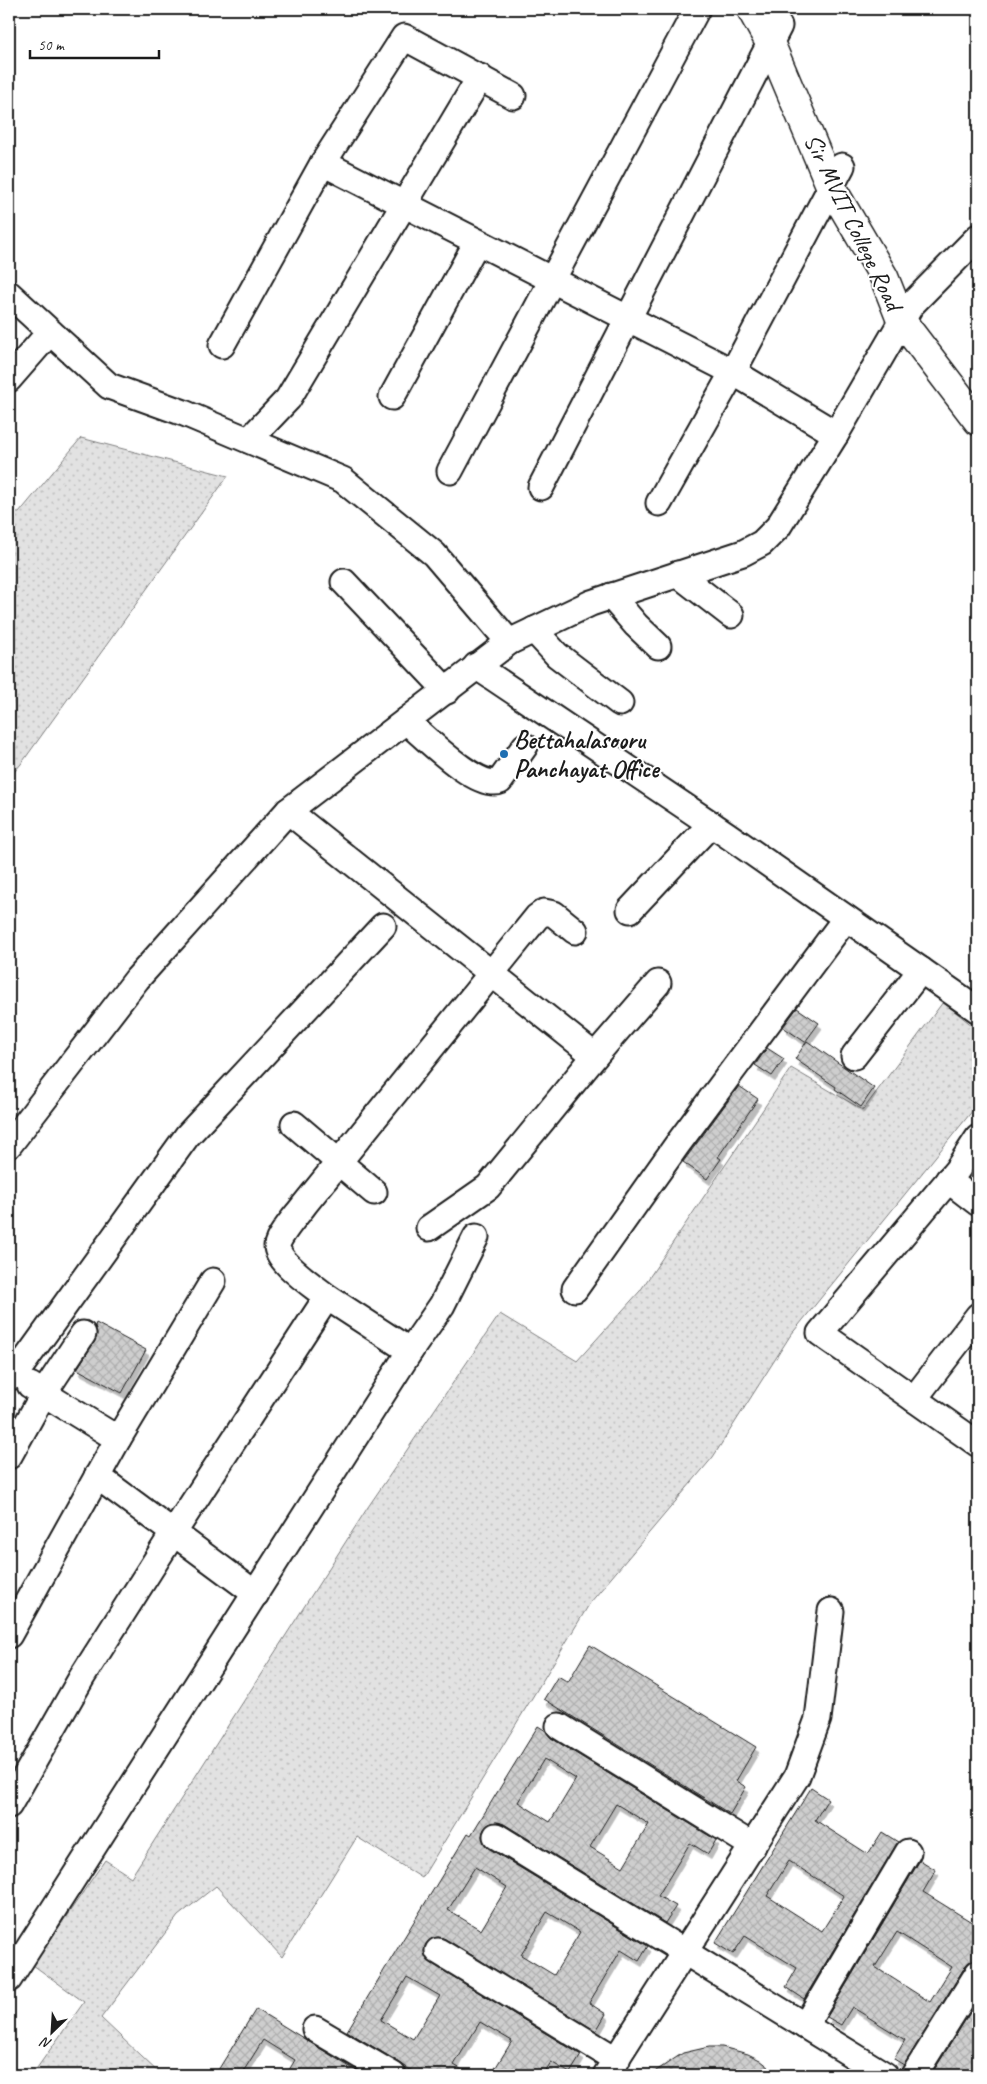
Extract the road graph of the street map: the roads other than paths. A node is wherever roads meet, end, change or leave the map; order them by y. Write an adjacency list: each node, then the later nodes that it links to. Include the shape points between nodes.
1 (697, 9): 11 (street)
2 (751, 9): 3 (main road, Sir MVIT College Road)
3 (772, 26): 7 (main road, Sir MVIT College Road); 14 (street)
4 (480, 77): 5 (street); 6 (street, via 404,37); 8 (street)
5 (513, 96)
6 (323, 163): 8 (street); 16 (street)
7 (837, 176): 13 (main road, Sir MVIT College Road, via 895,276); 17 (street)
8 (405, 205): 10 (street); 23 (street, via 288,399)
9 (978, 237): 13 (street)
10 (477, 242): 11 (street); 19 (street)
11 (552, 280): 14 (street); 24 (street)
12 (9, 294): 15 (street)
13 (906, 313): 20 (main road, Sir MVIT College Road); 21 (main road, Sir MVIT College Road); 22 (street)
14 (627, 318): 17 (street); 25 (street)
15 (50, 332): 18 (street); 23 (street, via 110,386)
16 (222, 345)
17 (733, 372): 22 (street); 26 (street)
18 (9, 379)
19 (392, 397)
20 (978, 398)
21 (978, 421)
22 (836, 434): 27 (street, via 778,527 762,543 743,553)
23 (249, 440): 32 (street, via 343,480 434,554)
24 (450, 471)
25 (541, 487)
26 (659, 503)
27 (678, 574): 29 (street); 30 (street)
28 (344, 582): 35 (street)
29 (611, 596): 31 (street); 33 (street)
30 (731, 615)
31 (534, 630): 32 (street); 36 (street, via 557,655)
32 (509, 642): 34 (street)
33 (658, 646)
34 (476, 666): 35 (street); 40 (street)
35 (447, 691): 37 (street)
36 (620, 703)
37 (406, 721): 38 (street, via 467,772 486,782 500,780); 39 (street)
38 (525, 746)
39 (288, 811): 46 (street); 53 (street, via 137,979)
40 (711, 824): 41 (street); 42 (street)
41 (630, 910)
42 (846, 918): 45 (street); 61 (street, via 677,1145)
43 (383, 926): 66 (street, via 188,1136)
44 (575, 931): 46 (street, via 554,914 544,912)
45 (921, 970): 48 (street); 50 (street)
46 (492, 973): 49 (street); 54 (street)
47 (658, 983): 49 (street)
48 (978, 1010)
49 (595, 1056): 58 (street, via 488,1187)
50 (854, 1056)
51 (294, 1124): 54 (street)
52 (978, 1138): 55 (street)
53 (9, 1145)
54 (339, 1162): 56 (street); 62 (street, via 277,1242 276,1250 282,1260)
55 (948, 1180): 57 (street); 68 (street, via 820,1333)
56 (374, 1192)
57 (978, 1203)
58 (429, 1228)
59 (476, 1237): 65 (street, via 442,1305)
60 (212, 1281): 69 (street)
61 (575, 1289)
62 (327, 1297): 65 (street); 73 (street)
63 (978, 1316): 68 (street)
64 (83, 1334): 67 (street)
65 (410, 1352): 74 (street)
66 (11, 1374): 67 (street)
67 (44, 1393): 69 (street); 71 (street)
68 (914, 1399): 70 (street)
69 (118, 1439): 72 (street)
70 (978, 1444)
71 (9, 1456)
72 (97, 1476): 73 (street); 76 (street)
73 (174, 1532): 74 (street); 78 (street, via 82,1677)
74 (256, 1594): 85 (street)
75 (831, 1611): 80 (street, via 818,1720 798,1776)
76 (9, 1635)
77 (559, 1726): 80 (street)
78 (9, 1805)
79 (496, 1836): 83 (street)
80 (753, 1846): 83 (street)
81 (908, 1852): 86 (street)
82 (438, 1951): 88 (street)
83 (685, 1952): 86 (street); 88 (street)
84 (978, 1973): 91 (street)
85 (9, 1979)
86 (805, 2026): 90 (street)
87 (315, 2029): 89 (street)
88 (612, 2067)
89 (392, 2075)
90 (885, 2075)
91 (914, 2075)

